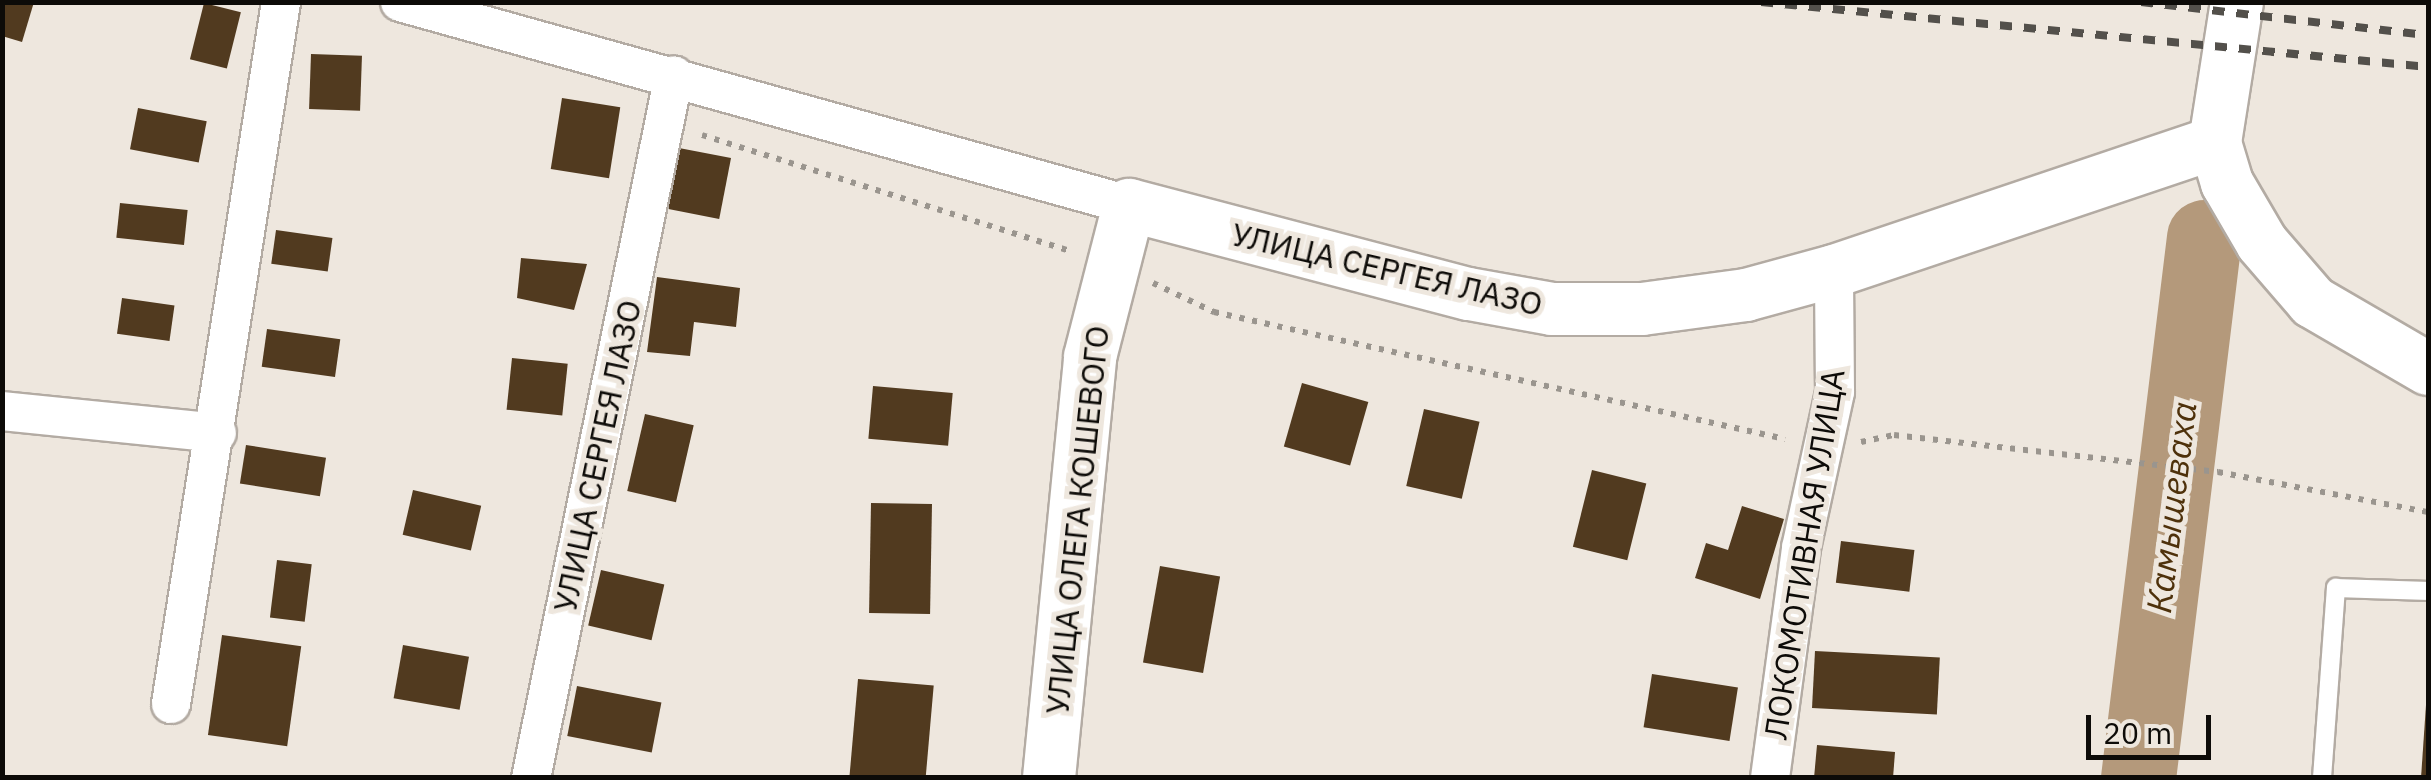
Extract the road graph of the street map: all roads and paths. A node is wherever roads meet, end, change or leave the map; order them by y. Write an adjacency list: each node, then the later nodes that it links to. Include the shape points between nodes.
1 (282, 2): 12 (street)
2 (400, 2): 4 (street, УЛИЦА СЕРГЕЯ ЛАЗО)
3 (2237, 2): 6 (street)
4 (674, 75): 5 (street, УЛИЦА СЕРГЕЯ ЛАЗО); 7 (street, УЛИЦА СЕРГЕЯ ЛАЗО)
5 (664, 124): 8 (path); 17 (street, УЛИЦА СЕРГЕЯ ЛАЗО)
6 (2215, 143): 9 (street, УЛИЦА СЕРГЕЯ ЛАЗО); 10 (street, via 2262,243 2313,302)
7 (1130, 206): 8 (street, УЛИЦА ОЛЕГА КОШЕВОГО); 9 (street, УЛИЦА СЕРГЕЯ ЛАЗО, via 1552,309 1642,309 1746,295)
8 (1112, 264): 13 (path, via 1214,312); 18 (street, УЛИЦА ОЛЕГА КОШЕВОГО, via 1090,357)
9 (1834, 271): 13 (street, ЛОКОМОТИВНАЯ УЛИЦА)
10 (2428, 369)
11 (2, 411): 12 (street)
12 (217, 434): 16 (street)
13 (1827, 449): 14 (path, via 1894,435 2218,472); 19 (street, ЛОКОМОТИВНАЯ УЛИЦА, via 1801,548)
14 (2428, 512)
15 (2428, 592): 20 (lane, via 2336,588)
16 (171, 704)
17 (531, 778)
18 (1049, 778)
19 (1770, 778)
20 (2322, 778)

